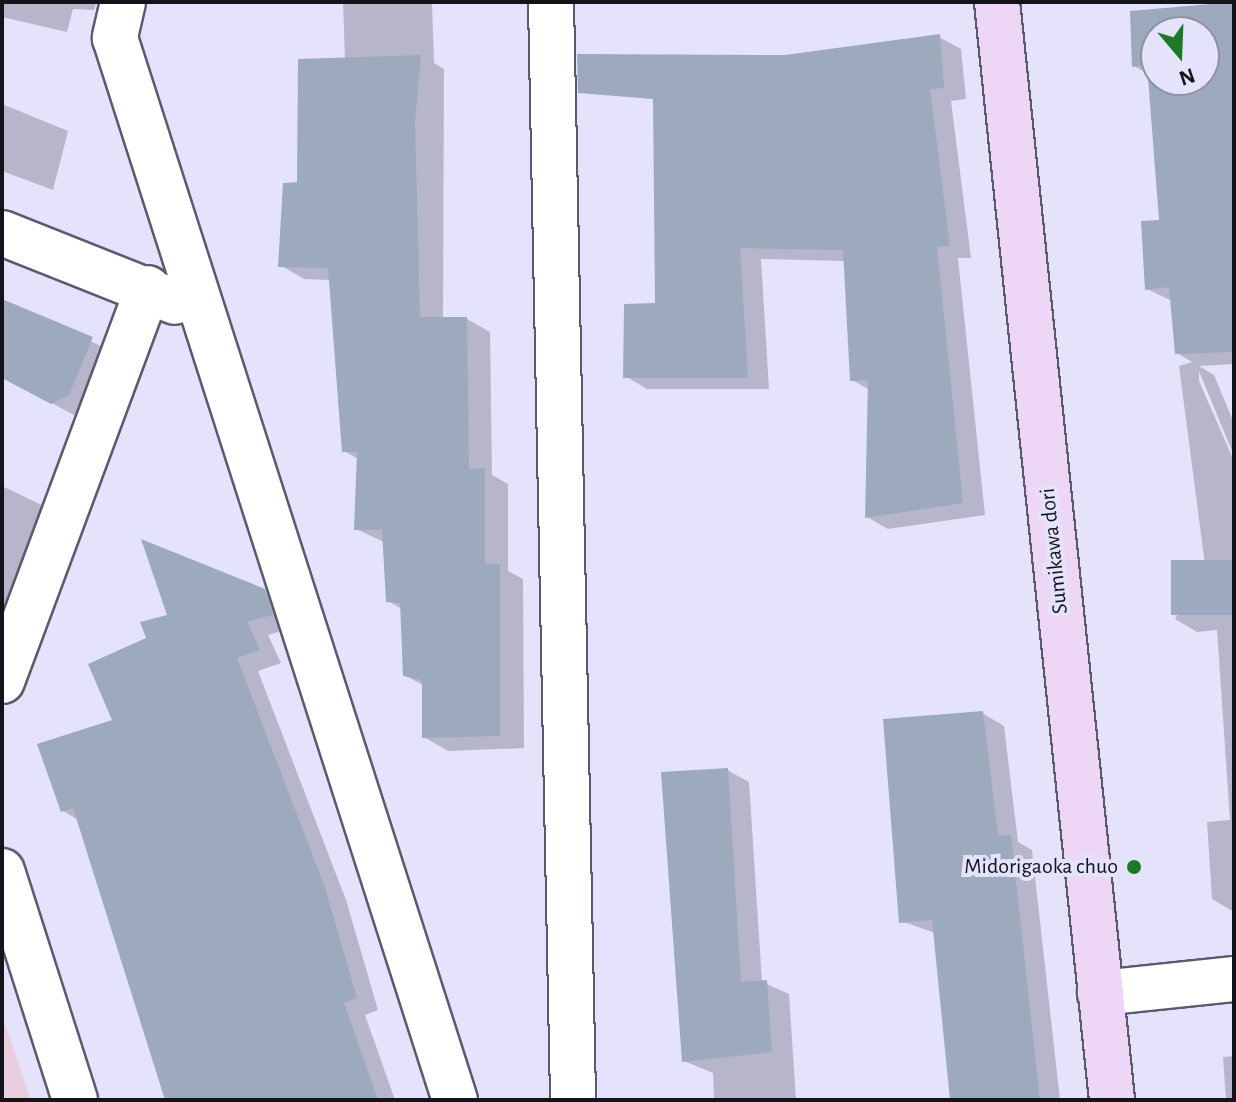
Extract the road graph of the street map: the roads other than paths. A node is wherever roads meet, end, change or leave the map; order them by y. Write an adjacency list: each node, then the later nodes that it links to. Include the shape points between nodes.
1 (123, 2): 6 (street, via 115,38)
2 (551, 2): 13 (street)
3 (997, 2): 10 (street, Sumikawa dori)
4 (2, 233): 5 (street)
5 (148, 288): 6 (street); 7 (street)
6 (202, 316): 12 (street)
7 (2, 681)
8 (2, 871): 11 (street)
9 (1234, 979): 10 (street)
10 (1100, 993): 14 (street, Sumikawa dori)
11 (75, 1100)
12 (455, 1100)
13 (573, 1100)
14 (1112, 1100)

